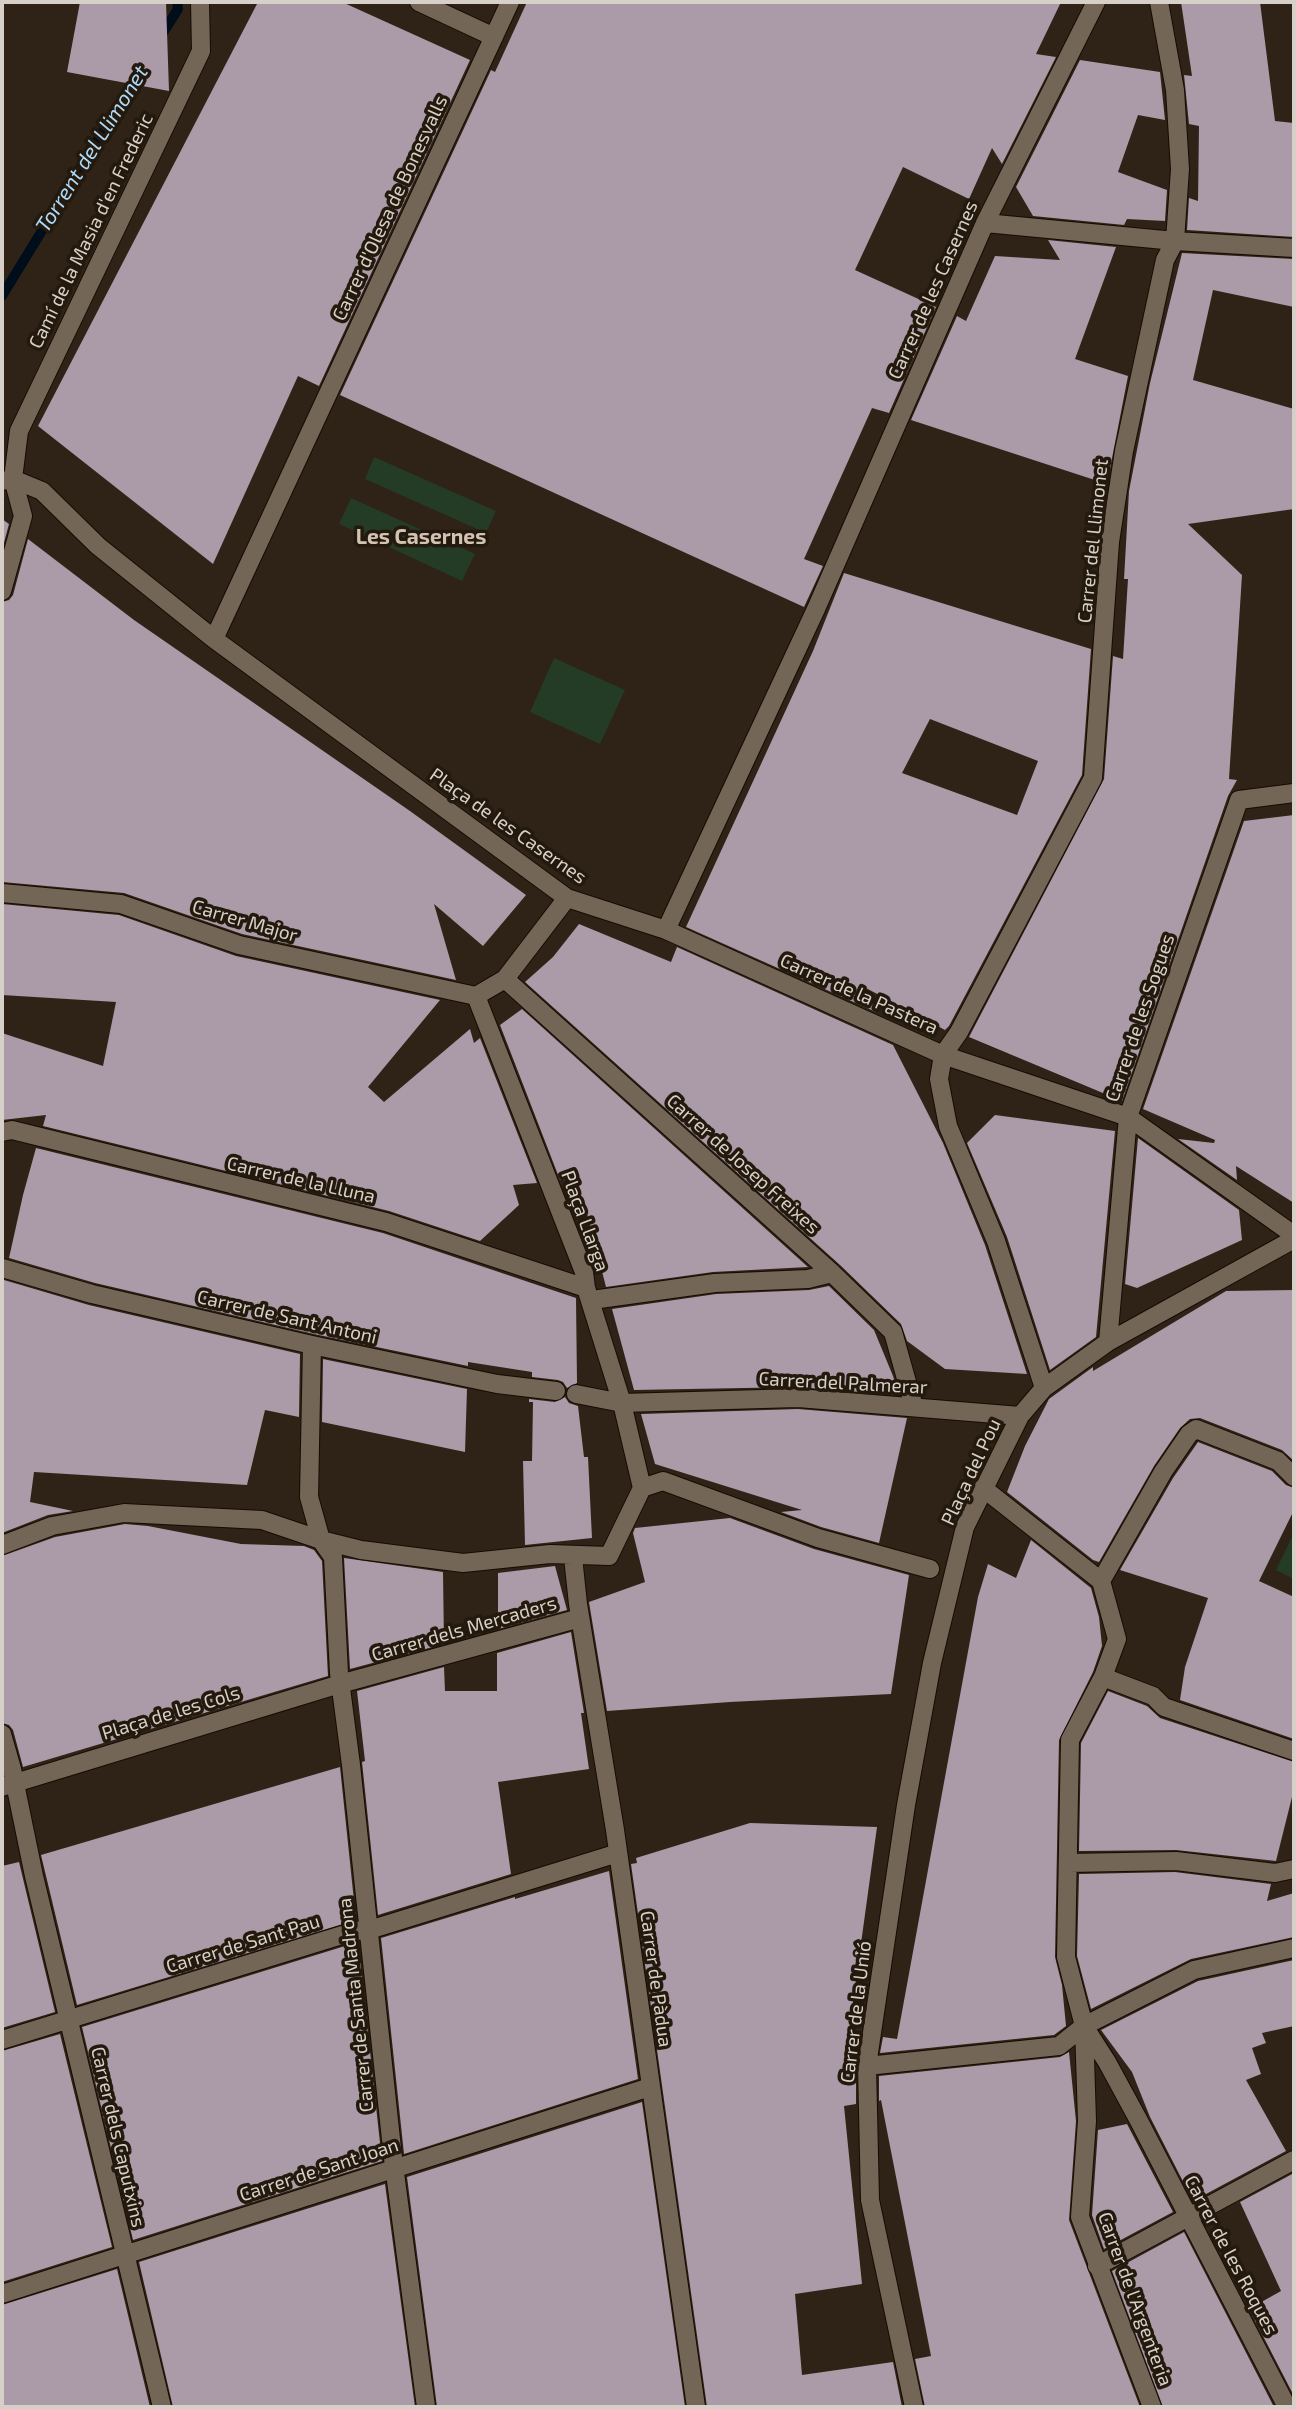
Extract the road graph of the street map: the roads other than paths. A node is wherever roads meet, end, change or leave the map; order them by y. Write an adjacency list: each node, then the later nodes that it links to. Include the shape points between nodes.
1 (200, 2): 10 (street, Camí de la Masia d'en Frederic, via 201,51 19,431)
2 (419, 2): 6 (street)
3 (510, 2): 6 (street, Carrer d'Olesa de Bonesvalls)
4 (1096, 2): 7 (street, Carrer de les Casernes)
5 (1159, 2): 8 (street, Carrer del Llimonet, via 1176,104 1180,169)
6 (494, 37): 12 (street, Carrer d'Olesa de Bonesvalls)
7 (985, 223): 8 (street); 16 (street, Carrer de les Casernes, via 820,600)
8 (1175, 241): 9 (street); 19 (street, Carrer del Llimonet, via 1165,260 1124,451 1110,542 1093,778)
9 (1294, 248)
10 (7, 480): 11 (street, via 23,516); 12 (street, Plaça de les Casernes, via 42,491 98,546)
11 (2, 591)
12 (214, 639): 15 (street, Plaça de les Casernes)
13 (1294, 793): 20 (street, Carrer de les Sogues, via 1239,800)
14 (2, 892): 18 (street, Carrer Major, via 121,904 239,945)
15 (567, 898): 16 (street, Plaça de les Casernes); 17 (street)
16 (666, 930): 19 (street, Carrer de la Pastera)
17 (505, 979): 18 (street); 24 (street, Carrer de Josep Freixes)
18 (476, 996): 25 (street, Plaça Llarga)
19 (943, 1055): 20 (street); 28 (street, Carrer de la Pastera, via 939,1079 948,1126 996,1241)
20 (1128, 1117): 22 (street); 26 (street, Carrer de les Sogues)
21 (2, 1132): 25 (street, Carrer de la Lluna, via 12,1130 386,1222)
22 (1294, 1237): 26 (street, Plaça del Pou)
23 (7, 1270): 27 (street, Carrer de Sant Antoni)
24 (832, 1273): 25 (street, via 808,1279); 32 (street, Carrer de Josep Freixes, via 893,1332)
25 (589, 1294): 31 (street, Plaça Llarga)
26 (1108, 1342): 28 (street, Plaça del Pou)
27 (312, 1345): 29 (street, Carrer de Sant Antoni, via 497,1384); 37 (street, via 309,1497)
28 (1044, 1388): 33 (street, Plaça del Pou)
29 (556, 1391)
30 (576, 1394): 31 (street)
31 (622, 1403): 32 (street, Carrer del Palmerar, via 798,1398); 35 (street, Plaça Llarga)
32 (914, 1407): 33 (street, Carrer del Palmerar)
33 (1020, 1416): 36 (street, Plaça del Pou)
34 (1294, 1477): 41 (street, via 1278,1461 1196,1429 1163,1472)
35 (642, 1488): 39 (street, via 609,1556); 40 (street, via 663,1481 818,1538)
36 (983, 1488): 41 (street); 43 (street, Plaça del Pou, via 965,1527)
37 (321, 1540): 38 (street, via 262,1520 124,1513 52,1526); 39 (street, via 463,1563); 45 (street, via 333,1557)
38 (2, 1545)
39 (573, 1557): 42 (street, Carrer de Pàdua)
40 (930, 1569)
41 (1101, 1581): 44 (street, via 1117,1639)
42 (580, 1618): 45 (street, Carrer dels Mercaders); 49 (street, Carrer de Pàdua)
43 (932, 1663): 57 (street, Carrer de la Unió, via 905,1805)
44 (1103, 1677): 47 (street, via 1153,1696 1164,1707); 50 (street, via 1070,1740)
45 (346, 1679): 48 (street, Plaça de les Cols); 52 (street, Carrer de Santa Madrona)
46 (2, 1734): 48 (street)
47 (1294, 1751)
48 (8, 1785): 54 (street, Carrer dels Caputxins)
49 (618, 1853): 52 (street, Carrer de Sant Pau); 58 (street, Carrer de Pàdua)
50 (1068, 1863): 51 (street, via 1176,1861 1276,1873); 55 (street, via 1066,1957)
51 (1294, 1870)
52 (369, 1930): 54 (street, Carrer de Sant Pau); 60 (street, Carrer de Santa Madrona)
53 (1294, 1948): 55 (street, via 1195,1970)
54 (70, 2020): 56 (street, Carrer de Sant Pau); 62 (street, Carrer dels Caputxins)
55 (1084, 2026): 57 (street, via 1059,2046); 61 (street, Carrer de les Roques); 63 (street, Carrer de l'Argenteria, via 1087,2122 1080,2217)
56 (2, 2040)
57 (867, 2066): 68 (street, Carrer de la Unió, via 870,2200)
58 (650, 2087): 60 (street, Carrer de Sant Joan); 67 (street, Carrer de Pàdua)
59 (1294, 2160): 61 (street)
60 (395, 2169): 62 (street, Carrer de Sant Joan); 66 (street, Carrer de Santa Madrona)
61 (1188, 2219): 63 (street); 70 (street, Carrer de les Roques)
62 (124, 2255): 64 (street, Carrer de Sant Joan); 65 (street, Carrer dels Caputxins)
63 (1097, 2266): 69 (street, Carrer de l'Argenteria)
64 (2, 2294)
65 (162, 2407)
66 (426, 2407)
67 (696, 2407)
68 (914, 2407)
69 (1152, 2407)
70 (1287, 2407)

